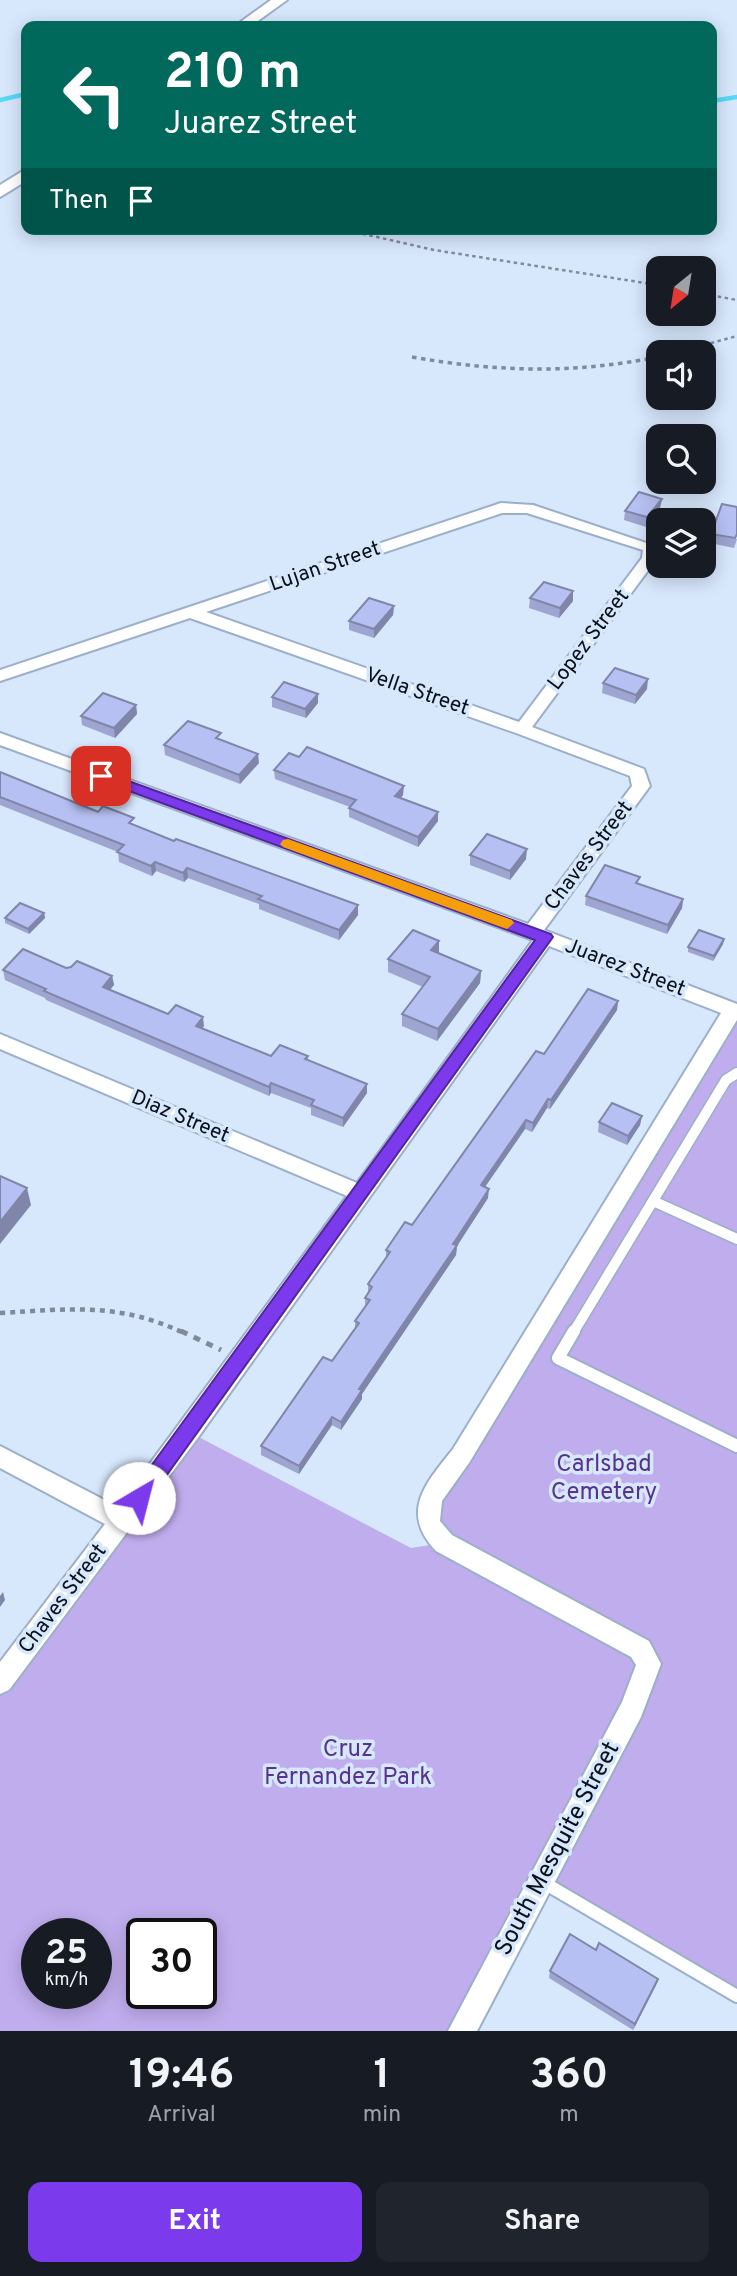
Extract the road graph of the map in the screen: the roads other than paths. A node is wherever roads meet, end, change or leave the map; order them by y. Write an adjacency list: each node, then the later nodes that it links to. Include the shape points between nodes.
1 (277, 0): 2 (street)
2 (249, 21)
3 (21, 177): 4 (street)
4 (0, 192)
5 (646, 546): 7 (street, Lujan Street, via 528,508 501,508)
6 (646, 563): 9 (street, Lopez Street)
7 (190, 612): 8 (street, Lujan Street); 9 (street, Vella Street)
8 (0, 676)
9 (522, 729): 11 (street, Vella Street, via 630,768)
10 (0, 739): 12 (street, Juarez Street)
11 (640, 778): 12 (street, Chaves Street, via 641,786)
12 (538, 935): 13 (street, Juarez Street); 16 (street, Chaves Street)
13 (736, 1010): 23 (street, South Mesquite Street, via 461,1456 433,1493 428,1513 432,1533 444,1543 640,1649 649,1664 632,1708)
14 (0, 1041): 16 (street, Diaz Street)
15 (737, 1073): 17 (lane, via 726,1080)
16 (360, 1193): 21 (street, Chaves Street)
17 (653, 1201): 18 (lane); 19 (lane, via 558,1358)
18 (737, 1239)
19 (737, 1446)
20 (0, 1456): 21 (street)
21 (122, 1521): 22 (street, Chaves Street)
22 (0, 1682)
23 (541, 1881): 24 (lane); 25 (street, South Mesquite Street)
24 (737, 1996)
25 (462, 2031)

